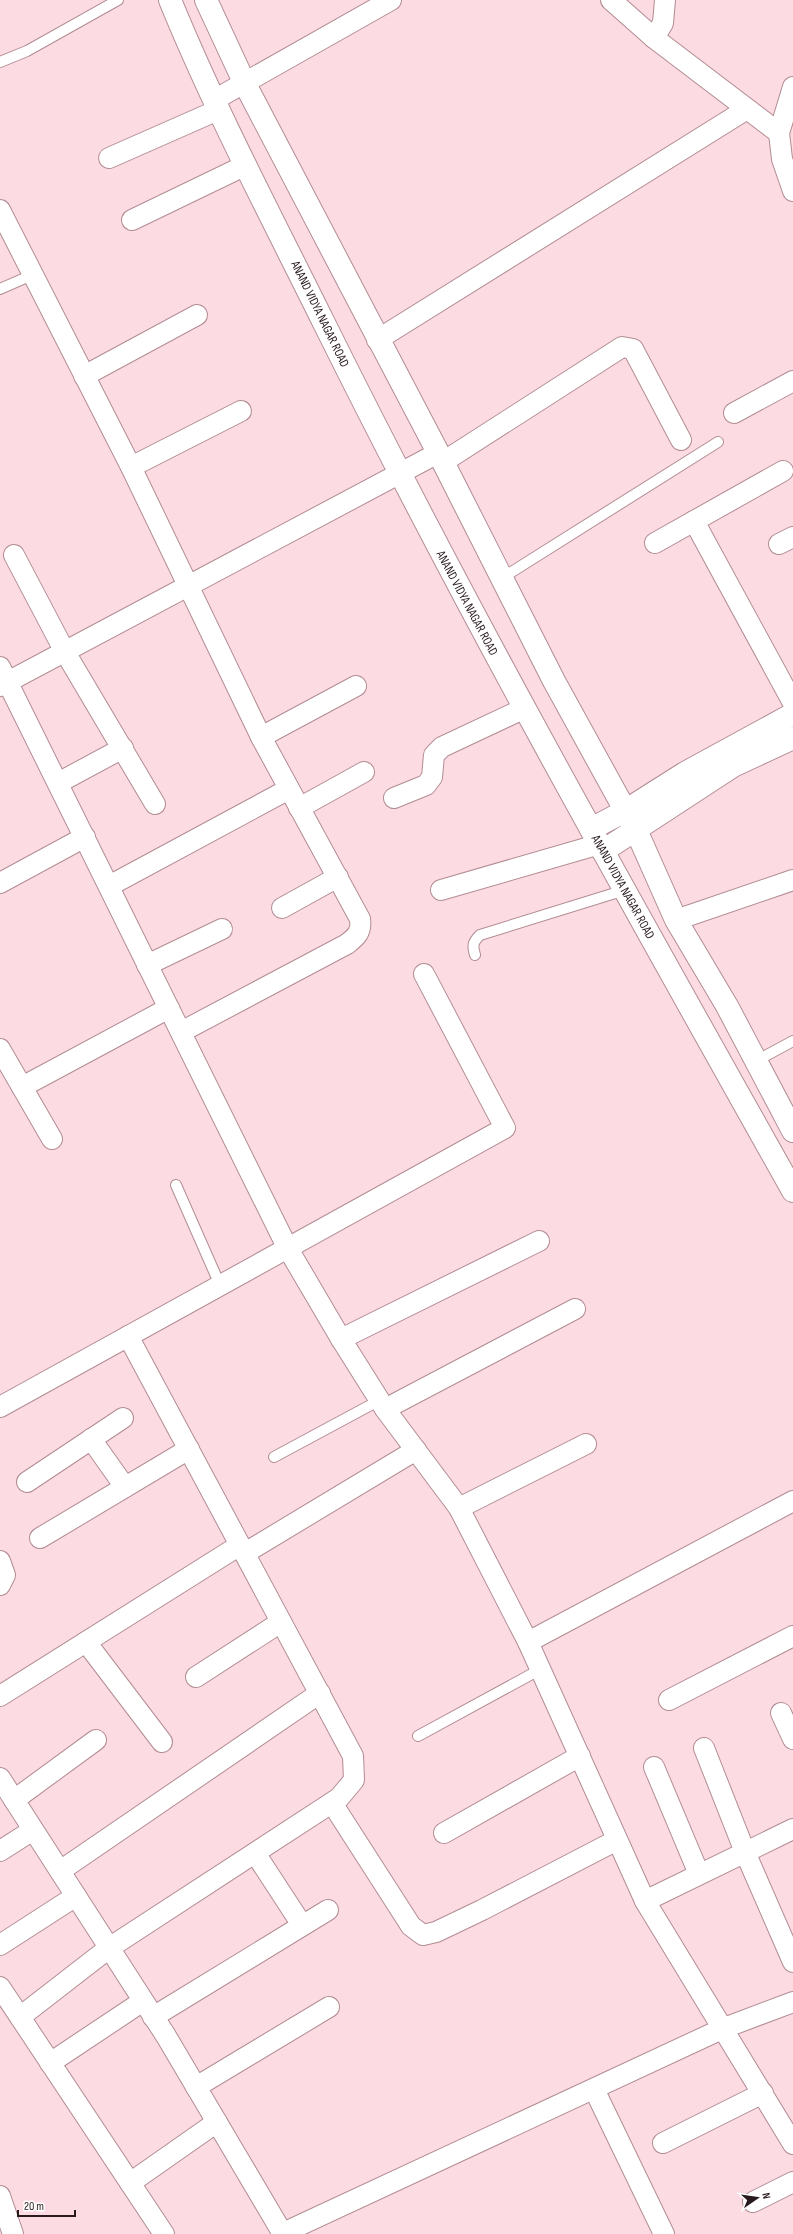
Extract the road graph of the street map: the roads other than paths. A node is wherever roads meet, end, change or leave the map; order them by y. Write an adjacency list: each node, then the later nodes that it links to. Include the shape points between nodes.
1 (118, 0): 8 (lane, via 27,51)
2 (170, 0): 11 (main road, ANAND VIDYA NAGAR ROAD)
3 (206, 0): 9 (main road)
4 (391, 0): 9 (street)
5 (612, 0): 7 (street)
6 (665, 0): 7 (street, via 663,23)
7 (654, 38): 12 (street)
8 (0, 62)
9 (245, 84): 11 (street); 22 (main road)
10 (793, 87): 13 (street)
11 (216, 105): 14 (street); 15 (main road, ANAND VIDYA NAGAR ROAD)
12 (747, 109): 13 (street); 22 (street)
13 (779, 133): 16 (street, via 782,159)
14 (109, 158)
15 (246, 166): 18 (street); 32 (main road, ANAND VIDYA NAGAR ROAD)
16 (793, 191)
17 (0, 210): 19 (street)
18 (132, 220)
19 (32, 275): 20 (lane); 23 (street)
20 (0, 289)
21 (197, 315): 23 (street)
22 (377, 340): 29 (main road)
23 (84, 376): 30 (street)
24 (793, 381): 26 (street)
25 (241, 411): 30 (street)
26 (734, 413)
27 (681, 440): 29 (street, via 633,349 622,347)
28 (718, 442): 36 (lane)
29 (440, 458): 32 (street); 36 (main road)
30 (131, 467): 37 (street)
31 (783, 471): 33 (street)
32 (399, 474): 37 (street); 42 (main road, ANAND VIDYA NAGAR ROAD)
33 (694, 521): 34 (street); 41 (street)
34 (655, 543)
35 (14, 555): 38 (street)
36 (502, 578): 53 (main road, via 554,681)
37 (189, 586): 38 (street); 44 (street)
38 (65, 652): 39 (street); 46 (street)
39 (3, 678): 48 (street)
40 (356, 686): 44 (street)
41 (793, 703)
42 (525, 708): 50 (street, via 442,747 434,754 432,777 426,785); 56 (main road, ANAND VIDYA NAGAR ROAD)
43 (793, 714): 53 (main road, via 685,773)
44 (261, 737): 49 (street)
45 (793, 738): 54 (main road, via 734,766)
46 (123, 748): 48 (street); 51 (street)
47 (364, 772): 52 (street)
48 (58, 783): 55 (street)
49 (289, 789): 52 (street); 60 (street)
50 (394, 798)
51 (155, 804)
52 (299, 808): 57 (street)
53 (625, 811): 54 (main road); 56 (main road)
54 (636, 830): 56 (main road); 64 (main road)
55 (85, 837): 59 (street); 60 (street)
56 (598, 841): 61 (street); 62 (main road, ANAND VIDYA NAGAR ROAD)
57 (338, 877): 63 (street); 70 (street, via 360,919 361,928 356,936 347,944)
58 (793, 880): 64 (street)
59 (0, 883)
60 (109, 886): 67 (street)
61 (441, 890)
62 (625, 890): 66 (lane, via 480,935 473,946); 78 (main road, ANAND VIDYA NAGAR ROAD)
63 (282, 908)
64 (676, 920): 73 (main road)
65 (222, 929): 67 (street)
66 (475, 955)
67 (147, 964): 69 (street)
68 (424, 974): 80 (street, via 505,1128)
69 (169, 1008): 70 (street); 74 (street)
70 (181, 1032): 80 (street)
71 (793, 1041): 73 (lane)
72 (0, 1049): 74 (street)
73 (756, 1061): 75 (main road)
74 (22, 1087): 76 (street)
75 (793, 1131)
76 (52, 1139)
77 (176, 1184): 81 (lane)
78 (793, 1191)
79 (539, 1241): 84 (street)
80 (287, 1247): 81 (street); 84 (street)
81 (220, 1285): 83 (street)
82 (575, 1309): 85 (street)
83 (128, 1336): 86 (street); 90 (street)
84 (341, 1339): 85 (street)
85 (382, 1404): 91 (street); 92 (lane)
86 (0, 1407)
87 (123, 1418): 88 (street)
88 (91, 1439): 93 (street); 94 (street)
89 (586, 1444): 96 (street)
90 (189, 1448): 94 (street); 98 (street)
91 (416, 1450): 96 (street); 98 (street)
92 (274, 1457)
93 (27, 1482)
94 (125, 1487): 97 (street)
95 (793, 1501): 104 (street)
96 (459, 1508): 104 (street)
97 (40, 1538)
98 (242, 1549): 101 (street); 103 (street)
99 (0, 1561): 100 (street, via 5,1575)
100 (0, 1585)
101 (282, 1622): 106 (street); 107 (street)
102 (793, 1636): 109 (street)
103 (86, 1642): 108 (street); 114 (street)
104 (528, 1642): 105 (street)
105 (541, 1669): 111 (lane); 116 (street)
106 (196, 1677)
107 (320, 1693): 120 (street, via 353,1756 354,1780); 128 (street)
108 (0, 1696)
109 (668, 1700)
110 (782, 1713): 112 (street)
111 (418, 1736)
112 (793, 1739)
113 (96, 1740): 119 (street)
114 (162, 1742)
115 (704, 1748): 126 (street)
116 (580, 1756): 123 (street); 124 (street)
117 (654, 1766): 129 (street)
118 (0, 1778): 119 (street)
119 (14, 1800): 122 (street)
120 (332, 1803): 124 (street, via 411,1926 423,1935 436,1932 482,1910); 127 (street)
121 (793, 1829): 126 (street)
122 (33, 1830): 125 (street); 128 (street)
123 (444, 1833)
124 (618, 1840): 131 (street)
125 (0, 1851)
126 (745, 1852): 129 (street); 136 (street)
127 (255, 1853): 133 (street); 135 (street)
128 (60, 1872): 130 (street)
129 (699, 1874): 131 (street)
130 (76, 1896): 134 (street); 135 (street)
131 (645, 1901): 142 (street)
132 (328, 1910): 133 (street)
133 (302, 1926): 140 (street)
134 (0, 1945)
135 (109, 1948): 140 (street); 141 (street)
136 (793, 1962)
137 (0, 1987): 141 (street)
138 (793, 2002): 142 (street)
139 (329, 2007): 144 (street)
140 (148, 2009): 143 (street); 144 (street)
141 (20, 2017): 143 (street)
142 (724, 2028): 145 (street); 146 (street)
143 (50, 2063): 150 (street)
144 (196, 2086): 147 (street)
145 (594, 2089): 156 (street); 157 (street)
146 (762, 2093): 148 (street); 149 (street)
147 (217, 2122): 150 (street); 156 (street)
148 (663, 2143)
149 (793, 2144)
150 (130, 2182): 155 (street)
151 (793, 2182): 153 (street)
152 (0, 2196): 154 (street)
153 (753, 2202)
154 (13, 2234)
155 (164, 2234)
156 (282, 2234)
157 (664, 2234)

